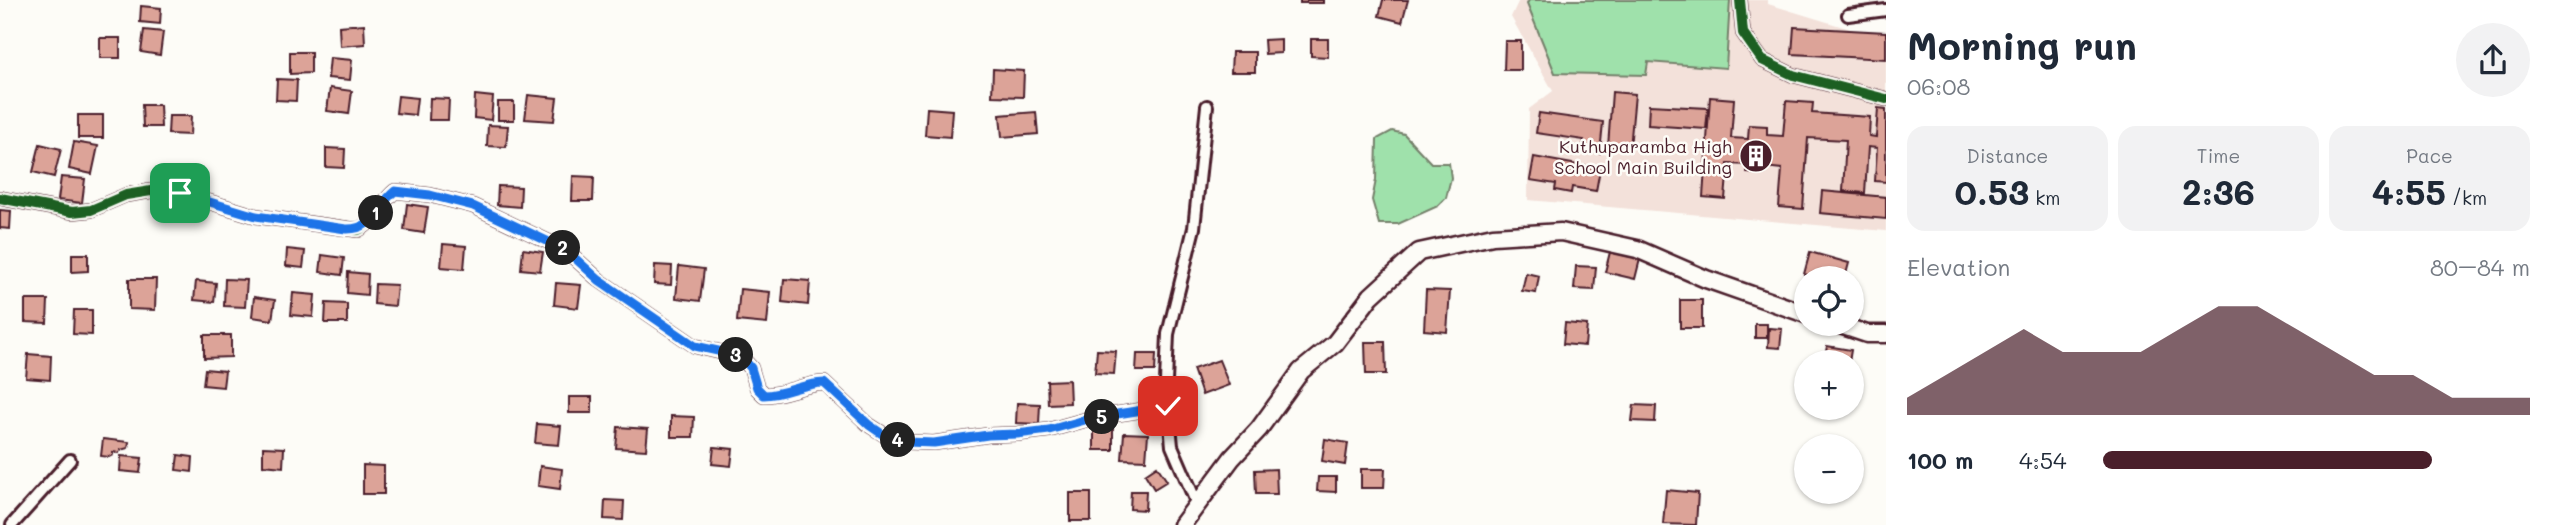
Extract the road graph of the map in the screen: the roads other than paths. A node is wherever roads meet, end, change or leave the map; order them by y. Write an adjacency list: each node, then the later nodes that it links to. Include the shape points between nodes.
1 (1740, 0): 4 (street, via 1743,33 1762,60 1793,75)
2 (1886, 10): 3 (street)
3 (1848, 15)
4 (1886, 99)
5 (1207, 106): 10 (street, via 1194,228 1168,334)
6 (0, 198): 10 (street, via 72,212 157,190 256,216 358,230 395,191 473,206 566,250 599,280 695,346 741,356 764,395 824,383 869,425 888,438 907,442 1049,430)
7 (1794, 310): 12 (main road, via 1637,249 1561,232 1493,236 1419,252 1371,296 1335,343 1301,371)
8 (1864, 333): 9 (main road)
9 (1886, 334)
10 (1168, 406): 12 (street, via 1172,446)
11 (70, 460): 13 (street)
12 (1197, 504): 14 (main road)
13 (12, 525)
14 (1182, 525)

